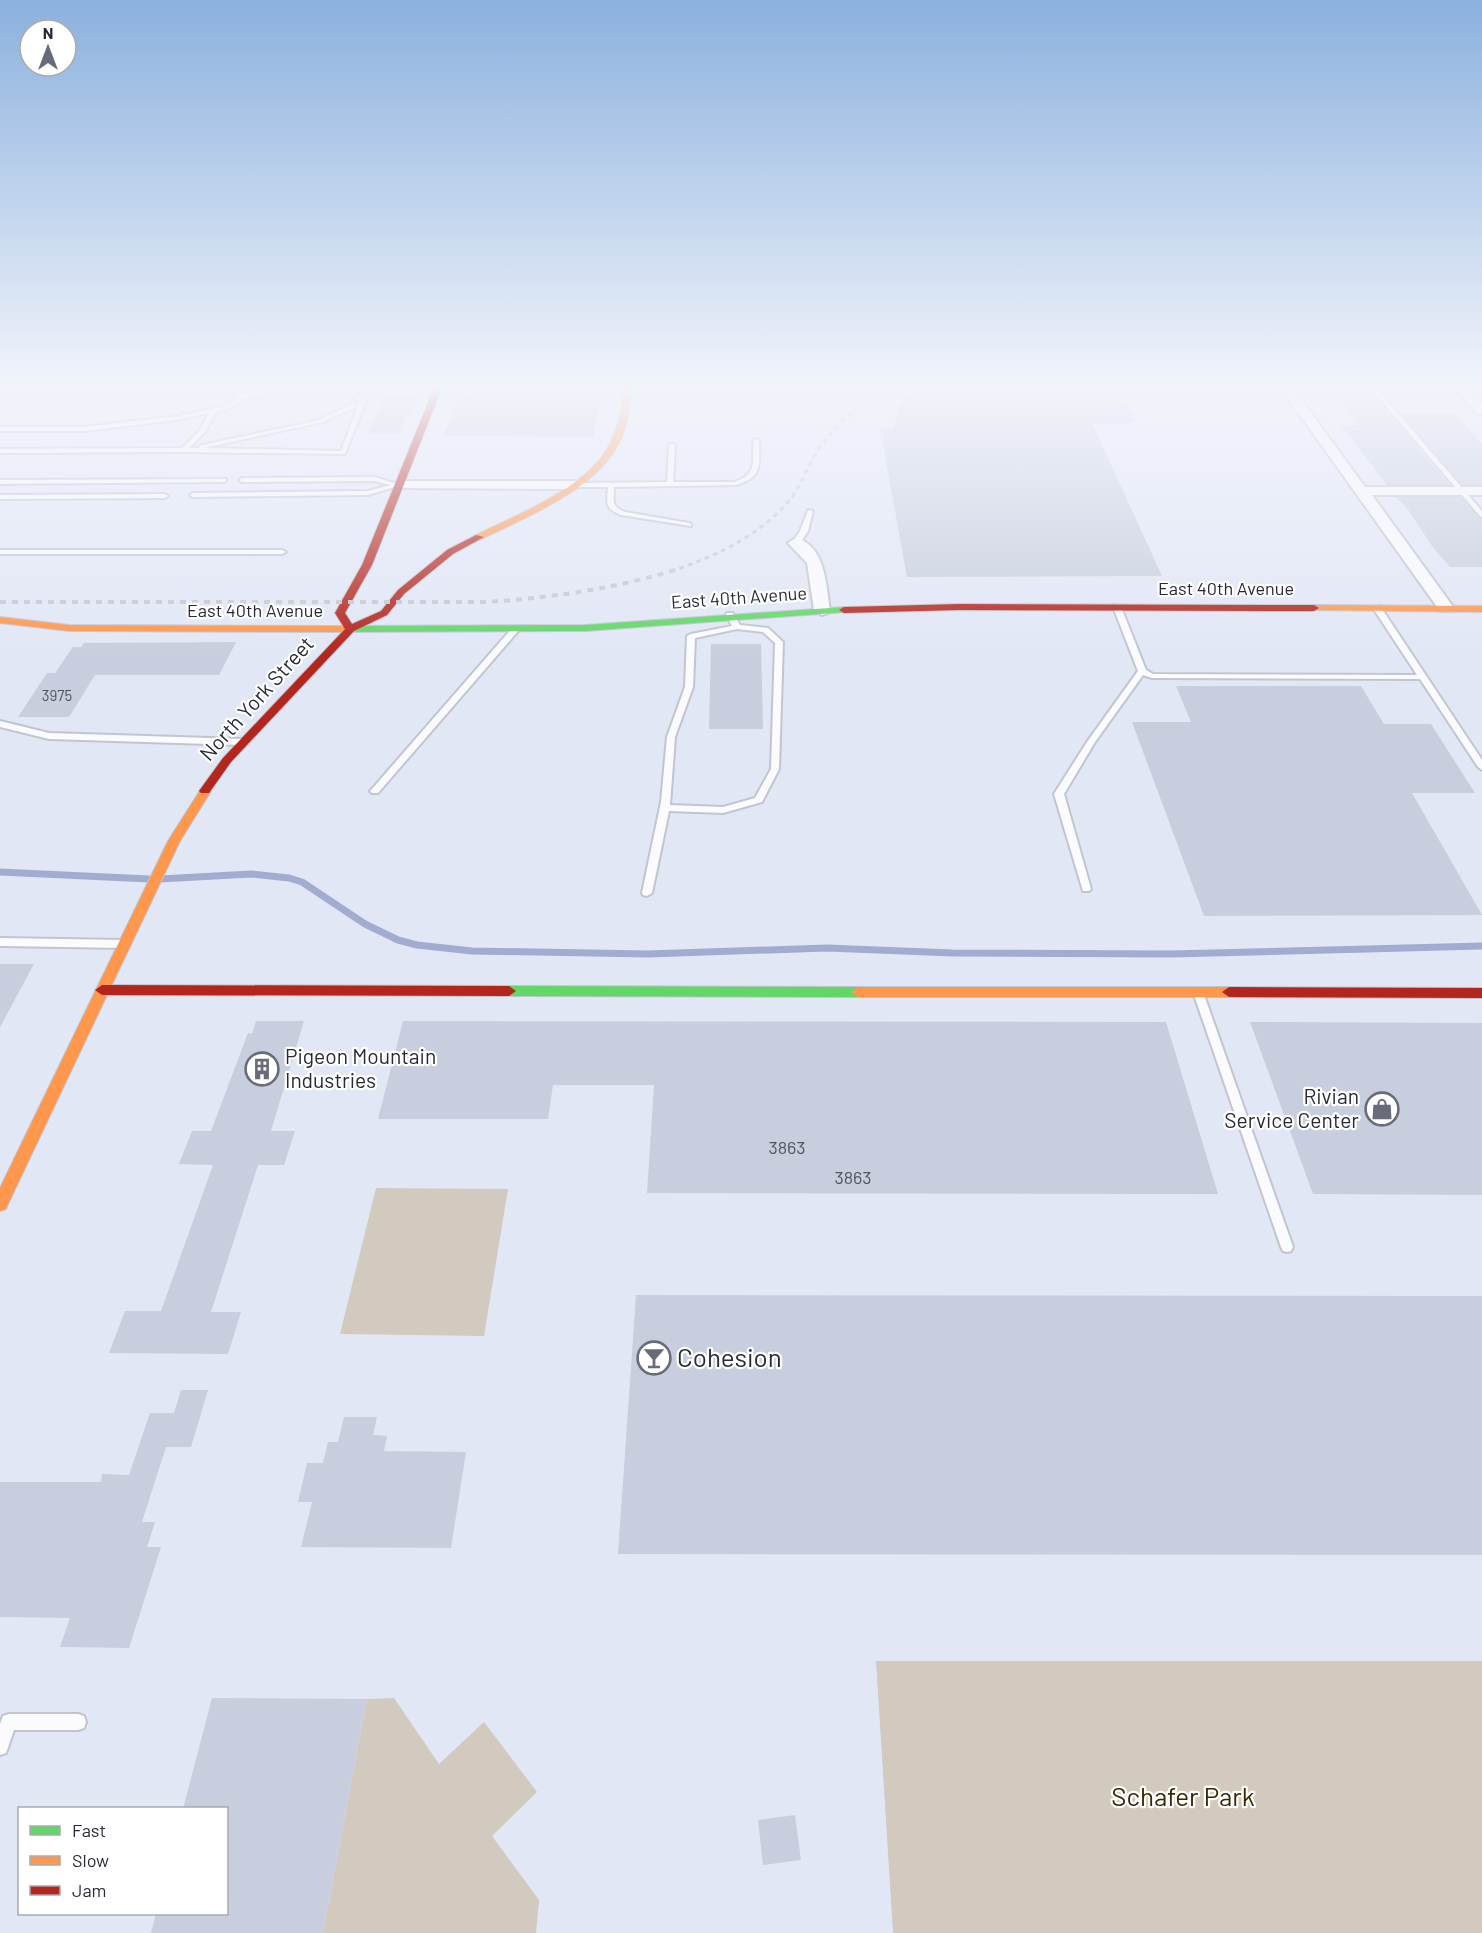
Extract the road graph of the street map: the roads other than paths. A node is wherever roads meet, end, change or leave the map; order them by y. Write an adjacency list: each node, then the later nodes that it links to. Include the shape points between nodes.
1 (403, 473): 11 (street)
2 (589, 473): 12 (street)
3 (671, 473): 10 (lane)
4 (755, 473): 10 (lane, via 749,480 735,484)
5 (1349, 473): 14 (street)
6 (1448, 473): 15 (lane)
7 (224, 480): 9 (lane)
8 (242, 480): 11 (lane, via 374,479)
9 (0, 482)
10 (670, 484): 13 (lane)
11 (398, 485): 12 (street); 17 (lane, via 368,493); 33 (street, via 367,565 340,613)
12 (575, 485): 13 (lane); 33 (street, via 450,552 401,592 384,613)
13 (611, 485): 22 (lane, via 610,504 614,510)
14 (1362, 491): 15 (street); 28 (street)
15 (1464, 491): 16 (street); 21 (lane)
16 (1482, 491)
17 (193, 495)
18 (165, 496): 19 (lane)
19 (0, 497)
20 (810, 512): 23 (lane)
21 (1482, 515)
22 (688, 525)
23 (796, 543): 30 (street, via 815,562)
24 (0, 552): 25 (lane)
25 (282, 552)
26 (1118, 607): 27 (street, East 40th Avenue); 30 (street, East 40th Avenue); 35 (lane)
27 (1377, 608): 28 (street, East 40th Avenue); 36 (lane)
28 (1446, 608): 29 (street, East 40th Avenue)
29 (1482, 609)
30 (822, 610): 32 (street, East 40th Avenue)
31 (0, 620): 33 (street, East 40th Avenue, via 69,628)
32 (733, 621): 34 (street, East 40th Avenue); 41 (lane, via 691,636 689,687 671,738); 41 (lane, via 765,630 779,642 775,769 759,800 723,810)
33 (350, 629): 34 (street, East 40th Avenue); 38 (street, North York Street)
34 (516, 629): 40 (lane)
35 (1142, 671): 36 (lane, via 1152,676); 42 (lane, via 1059,794)
36 (1423, 677): 39 (lane)
37 (0, 724): 38 (lane, via 49,736)
38 (243, 742): 45 (street, North York Street, via 213,778 174,841)
39 (1482, 766)
40 (375, 791)
41 (664, 808): 43 (lane)
42 (1086, 889)
43 (647, 893)
44 (0, 942): 45 (lane)
45 (124, 944): 46 (street, North York Street)
46 (102, 990): 47 (street); 50 (street, North York Street)
47 (1198, 992): 48 (street); 52 (lane)
48 (1482, 993)
49 (0, 1173): 50 (lane)
50 (15, 1173): 51 (street, North York Street)
51 (0, 1204)
52 (1287, 1247)
53 (78, 1722): 54 (lane, via 9,1722)
54 (0, 1747)

